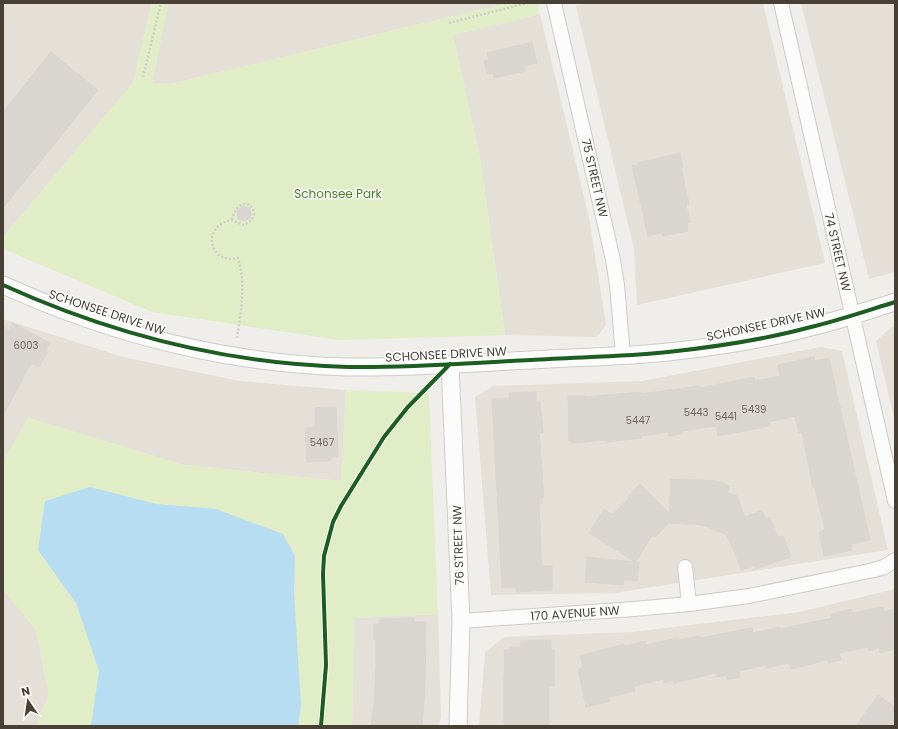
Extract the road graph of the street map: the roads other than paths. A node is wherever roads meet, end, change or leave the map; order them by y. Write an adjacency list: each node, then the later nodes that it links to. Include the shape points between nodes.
1 (554, 3): 6 (street, 75 STREET NW, via 613,260)
2 (781, 3): 5 (street, 74 STREET NW)
3 (3, 285): 7 (street, SCHONSEE DRIVE NW, via 90,319 143,336 202,350 256,359 331,366)
4 (895, 302): 5 (street, SCHONSEE DRIVE NW)
5 (853, 315): 6 (street, SCHONSEE DRIVE NW, via 806,329 730,343); 8 (street, 74 STREET NW)
6 (623, 355): 7 (street, SCHONSEE DRIVE NW)
7 (450, 364): 12 (street, 76 STREET NW)
8 (895, 501)
9 (895, 560): 11 (street, 170 AVENUE NW, via 874,570 802,586)
10 (684, 567): 11 (street)
11 (688, 604): 12 (street, 170 AVENUE NW)
12 (461, 621): 13 (street, 76 STREET NW)
13 (458, 726)

